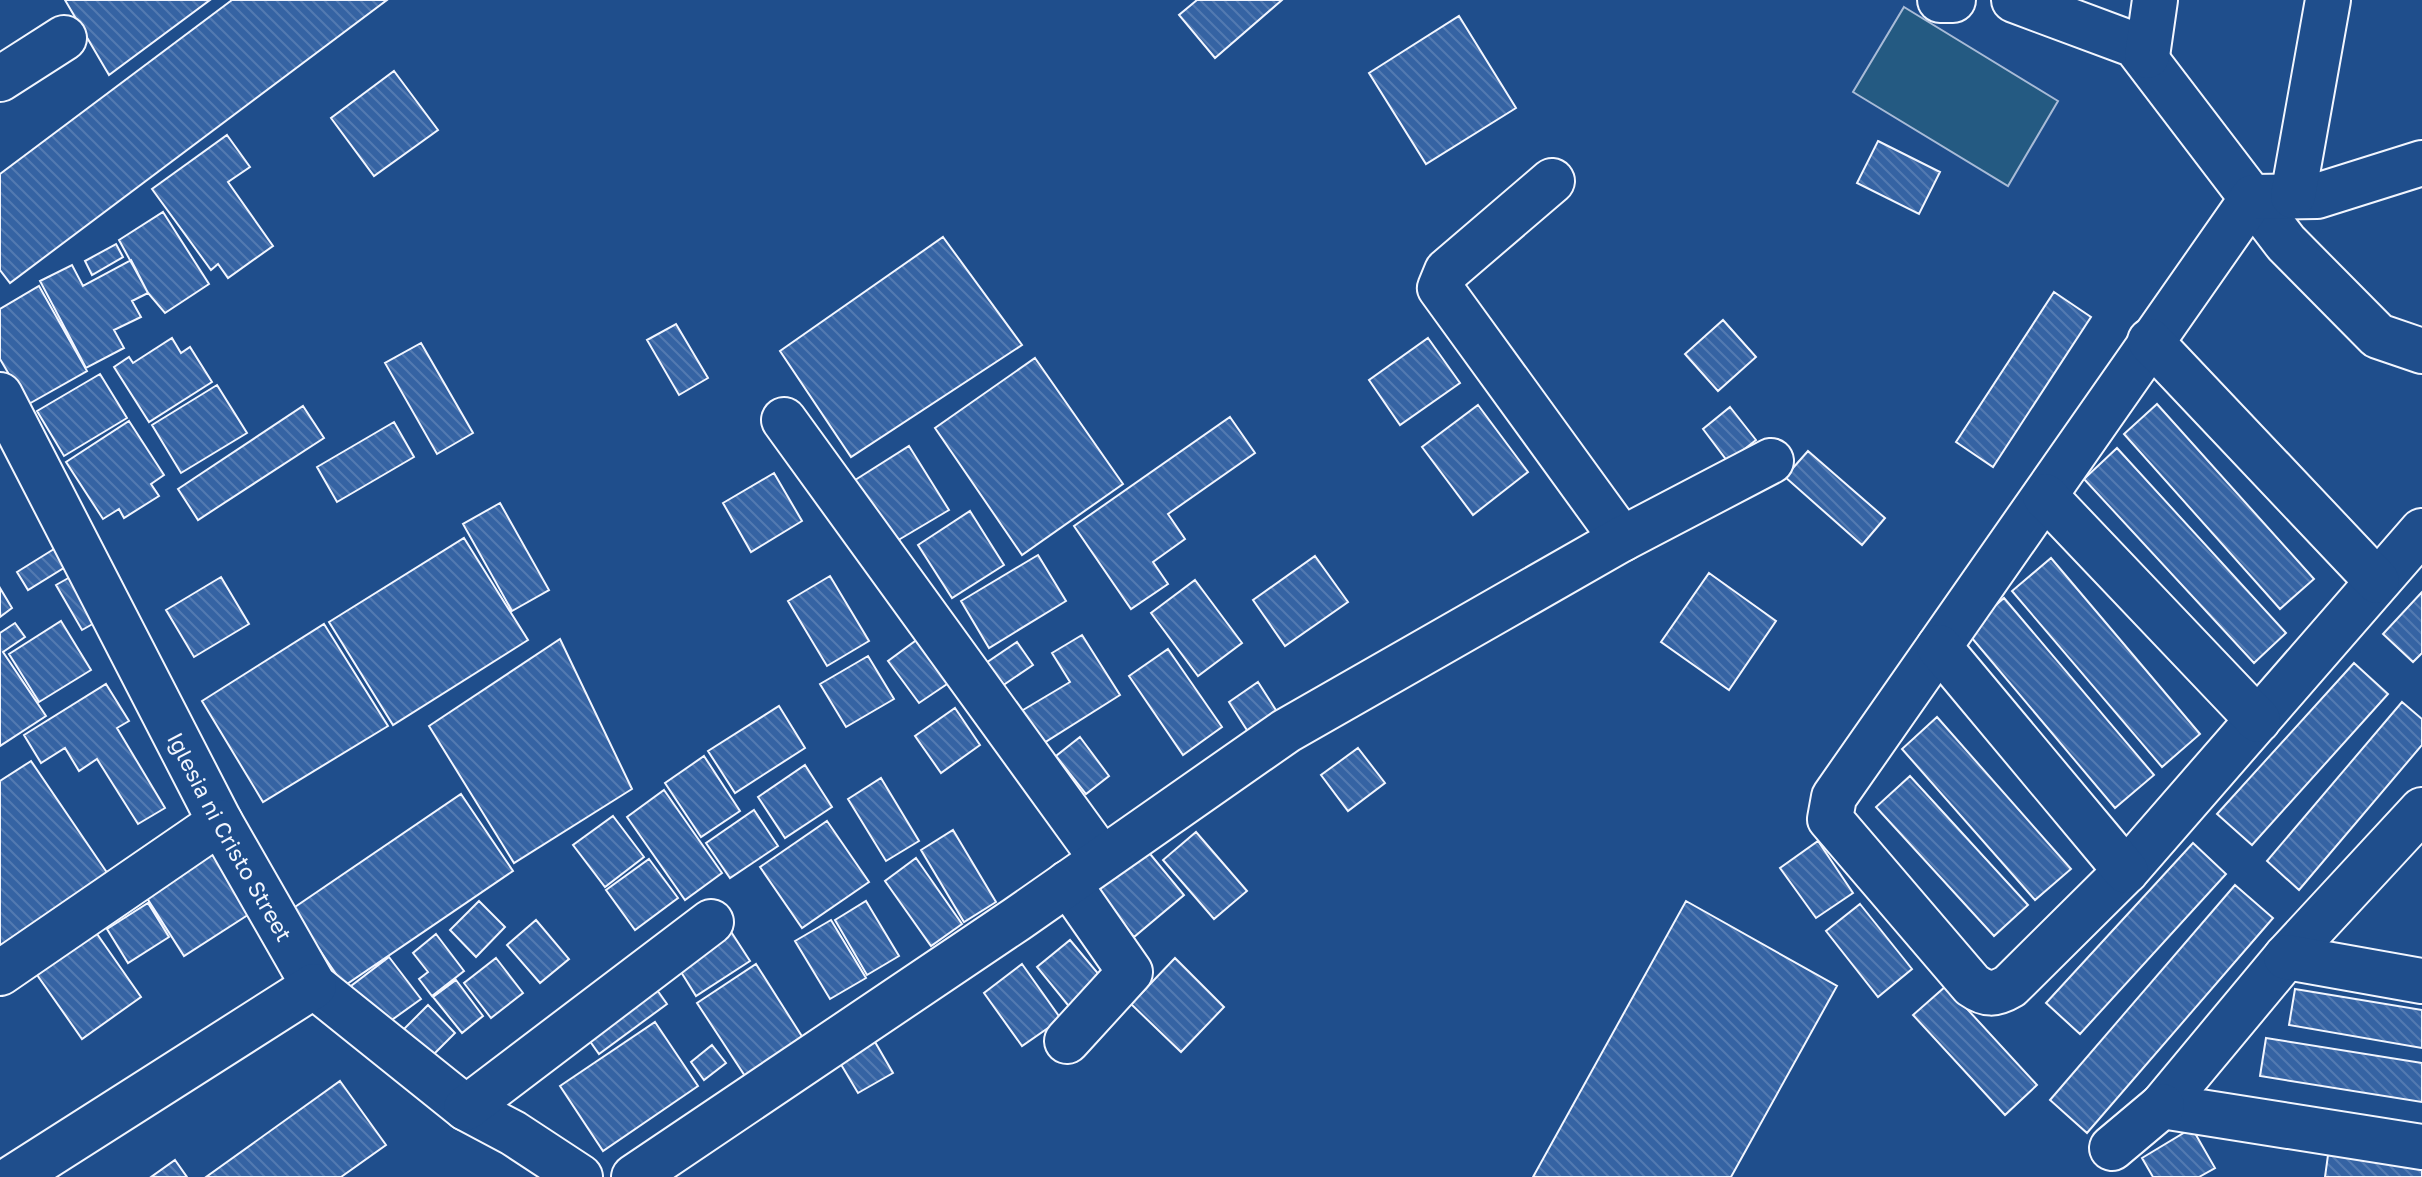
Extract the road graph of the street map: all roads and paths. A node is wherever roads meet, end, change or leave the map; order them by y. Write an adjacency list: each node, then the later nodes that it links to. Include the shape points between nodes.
1 (1940, 0): 2 (street)
2 (1953, 0)
3 (2014, 0): 7 (street, via 2135,45)
4 (2155, 0): 7 (street)
5 (2328, 0): 11 (street)
6 (64, 38): 8 (street)
7 (2147, 56): 11 (street)
8 (0, 79)
9 (2422, 163): 11 (street, via 2317,196)
10 (1552, 181): 19 (street, via 1447,271 1440,288)
11 (2273, 196): 12 (street); 13 (street, via 2286,243 2378,336)
12 (2150, 341): 17 (street); 20 (street)
13 (2422, 351)
14 (0, 395): 24 (street, Iglesia ni Cristo Street)
15 (784, 420): 25 (street)
16 (1771, 461): 19 (street)
17 (2045, 496): 21 (street); 22 (street)
18 (2422, 531): 20 (street)
19 (1622, 539): 25 (street, via 1286,731)
20 (2377, 581): 22 (street)
21 (1939, 647): 26 (street); 26 (street, via 1834,797 1830,819 1836,829 1984,993 2010,986)
22 (2258, 720): 26 (street)
23 (2422, 810): 28 (street)
24 (220, 822): 29 (street); 31 (street, Iglesia ni Cristo Street)
25 (1085, 871): 32 (street, via 1130,972); 39 (street)
26 (2126, 871)
27 (711, 922): 34 (street)
28 (2286, 957): 30 (street); 33 (street)
29 (0, 973)
30 (2422, 981)
31 (314, 986): 34 (street, Iglesia ni Cristo Street); 37 (street)
32 (1067, 1041)
33 (2162, 1106): 35 (street); 36 (street)
34 (466, 1108): 38 (street, Iglesia ni Cristo Street)
35 (2422, 1147)
36 (2112, 1148)
37 (14, 1177)
38 (580, 1177)
39 (634, 1177)

